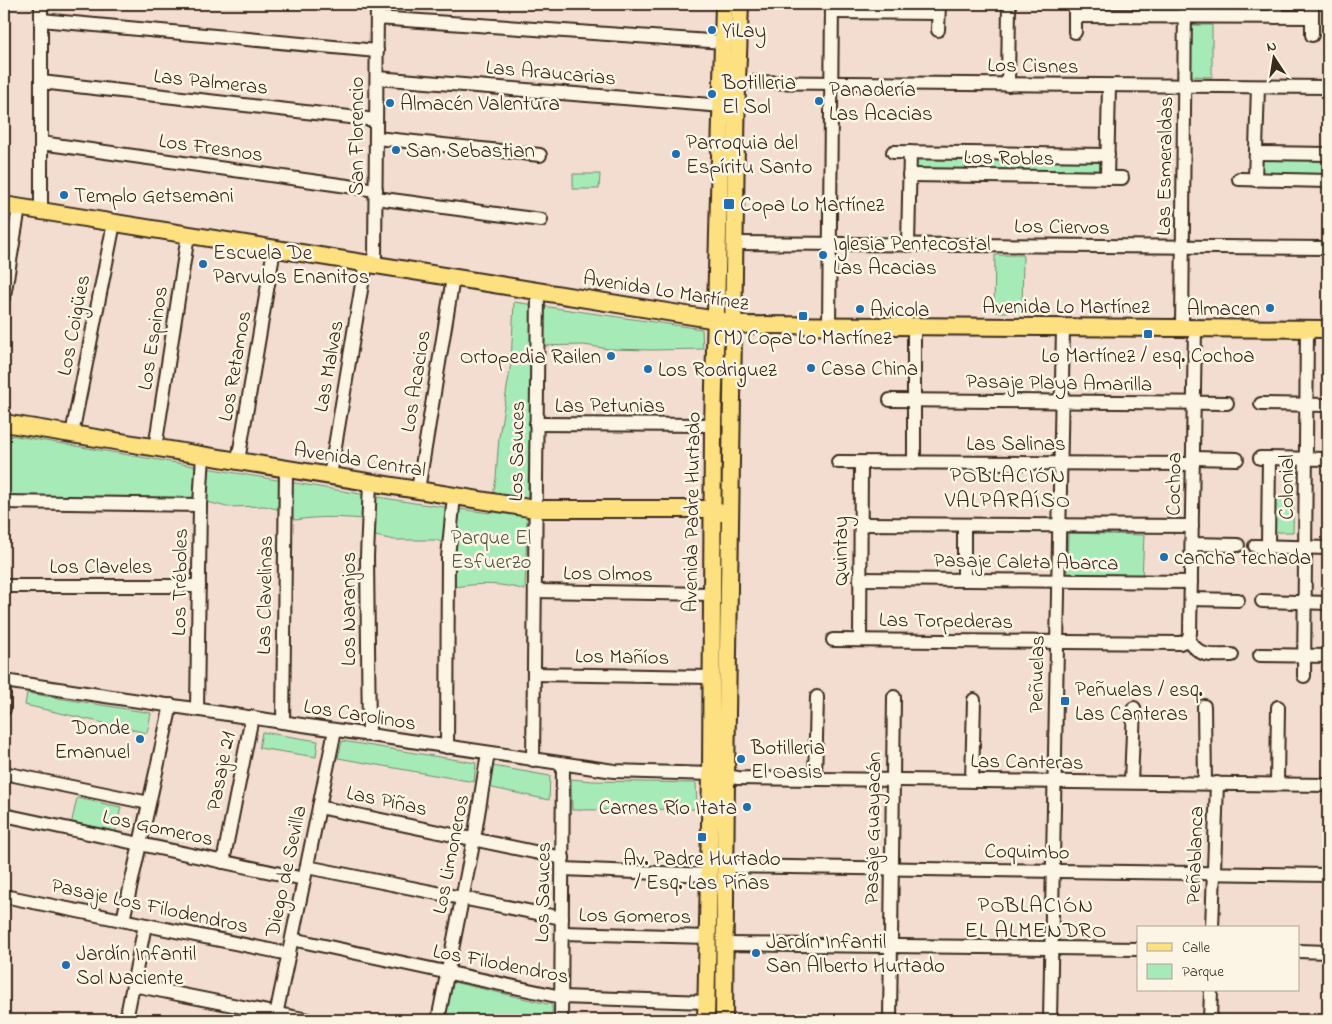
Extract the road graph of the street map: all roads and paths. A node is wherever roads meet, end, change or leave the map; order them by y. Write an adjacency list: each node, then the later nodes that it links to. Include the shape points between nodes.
1 (42, 4): 16 (street)
2 (377, 4): 15 (street, San Florencio)
3 (724, 4): 20 (main road, Avenida Padre Hurtado)
4 (740, 4): 24 (main road, Avenida Padre Hurtado)
5 (1008, 4): 26 (street)
6 (1312, 4): 14 (street)
7 (832, 8): 8 (street); 25 (street)
8 (901, 8): 9 (street)
9 (938, 8): 17 (street)
10 (1075, 10): 11 (street); 18 (street)
11 (1114, 10): 12 (street)
12 (1185, 10): 13 (street); 28 (street, Las Esmeraldas)
13 (1276, 10): 14 (street)
14 (1312, 17): 19 (street)
15 (377, 18): 20 (street); 21 (street, San Florencio)
16 (42, 20): 21 (street); 23 (street)
17 (938, 30)
18 (1075, 32)
19 (1312, 35)
20 (724, 42): 31 (main road, Avenida Padre Hurtado)
21 (377, 51): 22 (street, San Florencio)
22 (377, 78): 31 (street, Las Araucarias); 32 (street, San Florencio)
23 (41, 82): 32 (street, Las Palmeras); 34 (street)
24 (737, 82): 25 (street, Los Cisnes); 53 (main road, Avenida Padre Hurtado)
25 (832, 83): 26 (street, Los Cisnes); 54 (street)
26 (1008, 84): 27 (street, Los Cisnes)
27 (1109, 86): 28 (street, Los Cisnes); 39 (street)
28 (1184, 86): 29 (street, Los Cisnes); 56 (street, Las Esmeraldas)
29 (1258, 87): 30 (street, Los Cisnes); 37 (street)
30 (1328, 87)
31 (723, 106): 63 (main road, Avenida Padre Hurtado)
32 (376, 120): 33 (street, San Florencio)
33 (376, 138): 40 (street); 47 (street, San Florencio)
34 (41, 143): 47 (street, Los Fresnos); 49 (street)
35 (893, 152): 36 (street, Los Robles)
36 (910, 152): 39 (street, Los Robles); 41 (street)
37 (1256, 153): 38 (street); 45 (street)
38 (1328, 154)
39 (1108, 155): 42 (street)
40 (540, 156)
41 (910, 175): 42 (street, Los Robles); 55 (street)
42 (1108, 178): 43 (street, Los Robles)
43 (1122, 178)
44 (1239, 179): 45 (street)
45 (1256, 180): 46 (street)
46 (1328, 181)
47 (376, 194): 50 (street, Los Fresnos); 59 (street, San Florencio, via 375,257)
48 (11, 206): 49 (main road, Avenida Lo Martínez); 62 (street)
49 (41, 211): 51 (main road, Avenida Lo Martínez)
50 (541, 220)
51 (114, 223): 52 (main road, Avenida Lo Martínez); 82 (street, Los Coigües)
52 (188, 235): 58 (main road, Avenida Lo Martínez); 83 (street, Los Espinos)
53 (735, 243): 54 (street, Los Ciervos); 64 (main road, Avenida Padre Hurtado)
54 (830, 244): 55 (street, Los Ciervos); 65 (street)
55 (908, 245): 56 (street, Los Ciervos)
56 (1183, 247): 57 (street, Los Ciervos); 68 (street, Las Esmeraldas)
57 (1328, 248)
58 (274, 249): 59 (main road, Avenida Lo Martínez); 88 (street, Los Retamos)
59 (367, 264): 60 (main road, Avenida Lo Martínez); 95 (street, Las Malvas)
60 (453, 278): 61 (main road, Avenida Lo Martínez); 97 (street, Los Acacios)
61 (538, 292): 63 (main road, Avenida Lo Martínez); 80 (street, Los Sauces)
62 (4, 296)
63 (716, 320): 64 (main road, Avenida Lo Martínez); 81 (main road, Avenida Padre Hurtado)
64 (734, 322): 65 (main road, Avenida Lo Martínez); 103 (main road, Avenida Padre Hurtado)
65 (829, 326): 66 (main road, Avenida Lo Martínez)
66 (914, 327): 67 (main road, Avenida Lo Martínez); 72 (street)
67 (1063, 328): 68 (main road, Avenida Lo Martínez); 73 (street, Peñuelas)
68 (1189, 328): 69 (main road, Avenida Lo Martínez); 74 (street, Cochoa)
69 (1307, 329): 70 (main road, Avenida Lo Martínez); 77 (street, Colonial)
70 (1328, 329)
71 (890, 400): 72 (street, Pasaje Playa Amarilla)
72 (914, 400): 73 (street, Pasaje Playa Amarilla); 92 (street)
73 (1062, 402): 74 (street, Pasaje Playa Amarilla); 93 (street, Peñuelas)
74 (1194, 403): 75 (street, Pasaje Playa Amarilla); 89 (street, Cochoa)
75 (1227, 403)
76 (1261, 404): 77 (street)
77 (1306, 404): 78 (street); 86 (street, Colonial)
78 (1328, 405)
79 (4, 423): 82 (main road, Avenida Central)
80 (536, 424): 81 (street, Las Petunias); 101 (street, Los Sauces)
81 (713, 425): 102 (main road, Avenida Padre Hurtado)
82 (72, 434): 83 (main road, Avenida Central)
83 (155, 448): 84 (main road, Avenida Central)
84 (204, 455): 88 (main road, Avenida Central); 100 (street, Los Tréboles)
85 (1237, 459): 89 (street, Las Salinas)
86 (1306, 459): 87 (street); 111 (street, Colonial, via 1265,458); 112 (street, Colonial)
87 (1328, 460)
88 (238, 461): 94 (main road, Avenida Central)
89 (1193, 461): 93 (street, Las Salinas); 107 (street, Cochoa)
90 (838, 462): 91 (street, Las Salinas)
91 (861, 463): 92 (street, Las Salinas); 104 (street, Quintay)
92 (914, 463): 93 (street, Las Salinas)
93 (1060, 463): 106 (street, Peñuelas)
94 (286, 468): 95 (main road, Avenida Central); 150 (street, Las Clavelinas)
95 (330, 476): 96 (main road, Avenida Central)
96 (370, 482): 97 (main road, Avenida Central); 152 (street, Los Naranjos, via 367,557)
97 (418, 490): 98 (main road, Avenida Central)
98 (454, 496): 101 (main road, Avenida Central); 153 (street, via 448,557)
99 (4, 502): 100 (street)
100 (200, 505): 119 (street, Los Tréboles)
101 (535, 509): 102 (main road, Avenida Central); 120 (street, Los Sauces)
102 (712, 509): 103 (main road); 121 (main road, Avenida Padre Hurtado)
103 (730, 523): 158 (main road, Avenida Padre Hurtado)
104 (860, 524): 105 (street); 114 (street, Quintay)
105 (964, 525): 106 (street); 115 (street)
106 (1059, 525): 107 (street); 116 (street, Peñuelas)
107 (1192, 526): 108 (street, Cochoa)
108 (1192, 544): 109 (street); 117 (street, Cochoa)
109 (1238, 545)
110 (1255, 546): 111 (street)
111 (1268, 546): 112 (street)
112 (1305, 547): 113 (street); 125 (street, Colonial)
113 (1328, 548)
114 (860, 579): 115 (street, Pasaje Caleta Abarca); 127 (street, Quintay)
115 (964, 580): 116 (street, Pasaje Caleta Abarca)
116 (1058, 581): 117 (street, Pasaje Caleta Abarca); 130 (street, Peñuelas)
117 (1191, 582): 122 (street, Cochoa)
118 (4, 586): 119 (street, Los Claveles)
119 (199, 586): 148 (street, Los Tréboles)
120 (535, 591): 121 (street, Los Olmos); 135 (street, Los Sauces)
121 (711, 594): 137 (main road, Avenida Padre Hurtado)
122 (1191, 599): 123 (street); 129 (street, Cochoa)
123 (1238, 600)
124 (1262, 601): 125 (street)
125 (1305, 602): 126 (street); 133 (street, Colonial)
126 (1328, 603)
127 (860, 639): 128 (street, Las Torpederas); 130 (street, Las Torpederas)
128 (833, 640)
129 (1188, 640): 130 (street, Las Torpederas); 131 (street, via 1205,655)
130 (1057, 641): 162 (street, Peñuelas)
131 (1232, 655)
132 (1260, 655): 133 (street)
133 (1304, 656): 134 (street); 136 (street, Colonial)
134 (1328, 656)
135 (534, 674): 137 (street, Los Mañíos); 155 (street, Los Sauces)
136 (1304, 676)
137 (710, 677): 158 (main road, Avenida Padre Hurtado)
138 (4, 681): 143 (street, Los Carolinos)
139 (4, 689): 147 (street)
140 (817, 697): 159 (street)
141 (894, 697): 160 (street, Pasaje Guayacán)
142 (974, 700): 161 (street)
143 (171, 705): 148 (street, Los Carolinos); 167 (street)
144 (1204, 706): 164 (street, Peñablanca)
145 (1278, 707): 165 (street)
146 (1134, 708): 163 (street)
147 (4, 709)
148 (197, 709): 149 (street, Los Carolinos)
149 (252, 717): 150 (street, Los Carolinos); 172 (street, Pasaje 21)
150 (282, 722): 151 (street, Los Carolinos)
151 (335, 730): 152 (street, Los Carolinos); 168 (street, Diego de Sevilla)
152 (369, 735): 153 (street, Los Carolinos)
153 (447, 747): 154 (street, Los Carolinos)
154 (488, 753): 155 (street, Los Carolinos); 170 (street, Los Limoneros)
155 (533, 760): 156 (street, Los Carolinos)
156 (563, 764): 158 (street, Los Carolinos, via 614,771); 173 (street, Los Sauces)
157 (4, 773): 167 (street, Los Gomeros)
158 (718, 776): 159 (street, Las Canteras); 174 (main road, Avenida Padre Hurtado); 179 (main road, Avenida Padre Hurtado)
159 (815, 779): 160 (street, Las Canteras)
160 (893, 780): 161 (street, Las Canteras); 175 (street, Pasaje Guayacán)
161 (972, 781): 162 (street, Las Canteras)
162 (1054, 782): 163 (street, Las Canteras); 176 (street, Peñuelas)
163 (1131, 782): 164 (street, Las Canteras)
164 (1211, 783): 165 (street, Las Canteras); 178 (street, Peñablanca)
165 (1277, 784): 166 (street, Las Canteras)
166 (1328, 784)
167 (149, 803): 171 (street)
168 (319, 807): 170 (street, Las Piñas); 177 (street, Diego de Sevilla)
169 (4, 815): 171 (street, Los Gomeros)
170 (474, 839): 173 (street, Las Piñas); 182 (street, Los Limoneros)
171 (140, 844): 172 (street, Los Gomeros); 184 (street)
172 (223, 862): 177 (street, Los Gomeros)
173 (563, 864): 179 (street, Las Piñas); 183 (street, Los Sauces)
174 (725, 866): 175 (street, Coquimbo); 190 (main road, Avenida Padre Hurtado)
175 (892, 869): 176 (street, Coquimbo); 191 (street, Pasaje Guayacán)
176 (1053, 871): 178 (street, Coquimbo); 192 (street, Peñuelas)
177 (306, 873): 182 (street, Los Gomeros); 189 (street, Diego de Sevilla)
178 (1213, 873): 180 (street, Coquimbo); 186 (street, Peñablanca)
179 (709, 875): 188 (main road, Avenida Padre Hurtado)
180 (1328, 875)
181 (4, 896): 184 (street, Pasaje Los Filodendros)
182 (463, 898): 183 (street, Los Gomeros); 197 (street, Los Limoneros)
183 (562, 918): 187 (street, Los Sauces)
184 (123, 920): 185 (street, Pasaje Los Filodendros)
185 (145, 925): 196 (street, Pasaje Los Filodendros); 198 (street)
186 (1212, 926)
187 (562, 933): 188 (street, Los Gomeros); 200 (street, Los Sauces)
188 (708, 936): 201 (main road, Avenida Padre Hurtado)
189 (292, 940): 196 (street, Diego de Sevilla); 197 (street, Los Filodendros)
190 (724, 944): 191 (street); 208 (main road, Avenida Padre Hurtado)
191 (891, 946): 192 (street); 209 (street, Pasaje Guayacán)
192 (1051, 948): 193 (street); 210 (street, Peñuelas)
193 (1137, 949)
194 (1300, 951): 195 (street)
195 (1328, 952)
196 (289, 954): 202 (street, Diego de Sevilla)
197 (448, 973): 200 (street, Los Filodendros); 205 (street, Los Limoneros)
198 (133, 985): 202 (street); 203 (street)
199 (1211, 992): 211 (street)
200 (561, 997): 201 (street, Los Filodendros); 206 (street, Los Sauces)
201 (706, 1002): 207 (main road, Avenida Padre Hurtado)
202 (276, 1017): 204 (street)
203 (126, 1020)
204 (308, 1020)
205 (438, 1020)
206 (561, 1020)
207 (706, 1020)
208 (724, 1020)
209 (890, 1020)
210 (1050, 1020)
211 (1210, 1020)

